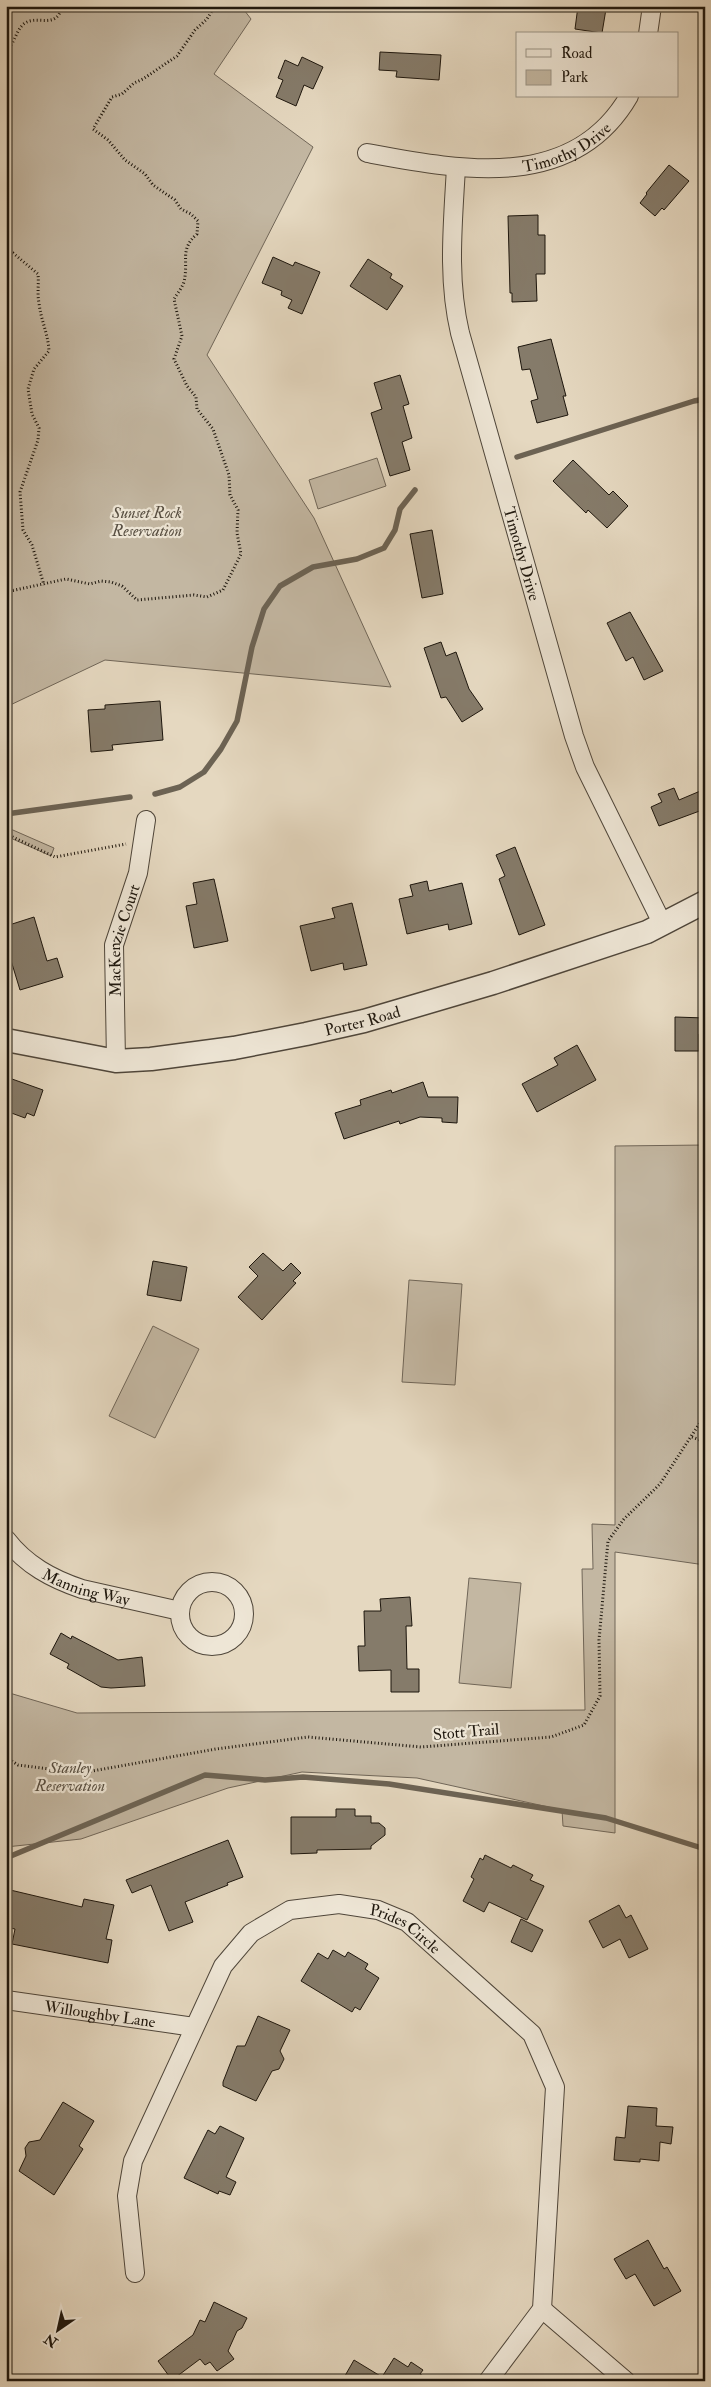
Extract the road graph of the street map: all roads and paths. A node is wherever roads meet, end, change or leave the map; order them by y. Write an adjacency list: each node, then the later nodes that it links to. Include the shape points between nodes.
1 (62, 6): 5 (path, via 57,17 24,24)
2 (215, 6): 10 (path, via 177,56 143,80 134,82 122,94 112,97 93,129 198,222 198,234 188,242 185,252 184,284 174,299 182,336 174,359 196,397 197,409 213,429 229,475 230,495 238,510 237,533 241,554 223,590 207,597 194,595 136,600 128,590 111,582 90,584 66,579)
3 (652, 6): 4 (street)
4 (648, 32)
5 (6, 50)
6 (628, 98): 8 (street, Timothy Drive, via 615,118 595,138 558,158 504,168)
7 (367, 152): 8 (street, Timothy Drive)
8 (456, 167): 16 (street, Timothy Drive, via 451,273 460,333 574,736 585,767)
9 (6, 251): 10 (path, via 38,274 38,301 48,335 49,351 34,369 28,389 38,440 20,492 23,530 35,553)
10 (44, 585): 11 (path)
11 (6, 592)
12 (146, 820): 14 (street, MacKenzie Court)
13 (6, 834): 14 (path, via 55,857 123,844)
14 (142, 845): 18 (street, MacKenzie Court, via 138,873 114,945)
15 (705, 902): 16 (street, Porter Road)
16 (662, 923): 18 (street, Porter Road, via 647,932 493,984 364,1021 234,1048)
17 (6, 1040): 18 (street, Porter Road)
18 (116, 1061)
19 (705, 1415): 20 (path, Stott Trail)
20 (692, 1437): 21 (path); 24 (path, Stott Trail, via 660,1484 624,1519 608,1541 599,1640 600,1696 584,1724 551,1737 421,1747 308,1737 216,1749 81,1773 18,1765)
21 (705, 1442)
22 (6, 1539): 23 (street, Manning Way, via 13,1549 38,1569 66,1584)
23 (180, 1610)
24 (6, 1757)
25 (6, 2000): 26 (street, Willoughby Lane)
26 (194, 2027): 27 (street, Prides Circle, via 132,2161 127,2196); 28 (street, Prides Circle, via 223,1966 251,1933 290,1910 339,1904 378,1910 407,1922 532,2034 555,2087)
27 (134, 2273)
28 (542, 2309): 29 (street); 30 (street)
29 (488, 2381)
30 (626, 2381)

